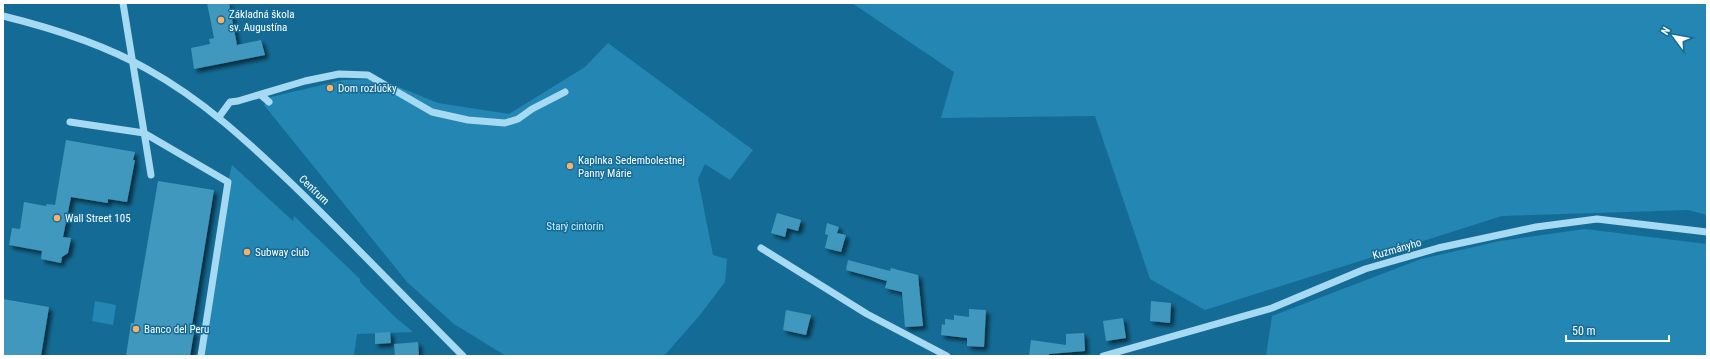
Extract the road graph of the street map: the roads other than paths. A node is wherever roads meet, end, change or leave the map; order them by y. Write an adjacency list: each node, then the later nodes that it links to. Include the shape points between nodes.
1 (123, 3): 3 (street)
2 (3, 16): 3 (street, Centrum, via 42,26)
3 (131, 61): 7 (street, Centrum, via 169,82); 9 (street)
4 (565, 92): 5 (street, via 518,119 505,123 468,120 432,112 368,75 339,74)
5 (261, 94): 6 (street); 7 (street, via 230,102)
6 (269, 102)
7 (219, 117): 14 (street, Centrum, via 334,224)
8 (70, 122): 9 (street)
9 (144, 133): 10 (street); 13 (street, via 228,182)
10 (151, 175)
11 (1707, 232): 16 (street, Kuzmányho, via 1597,219 1536,227 1438,248 1365,269 1272,308)
12 (762, 248): 15 (street, via 867,314)
13 (201, 356)
14 (463, 356)
15 (947, 356)
16 (1103, 356)

